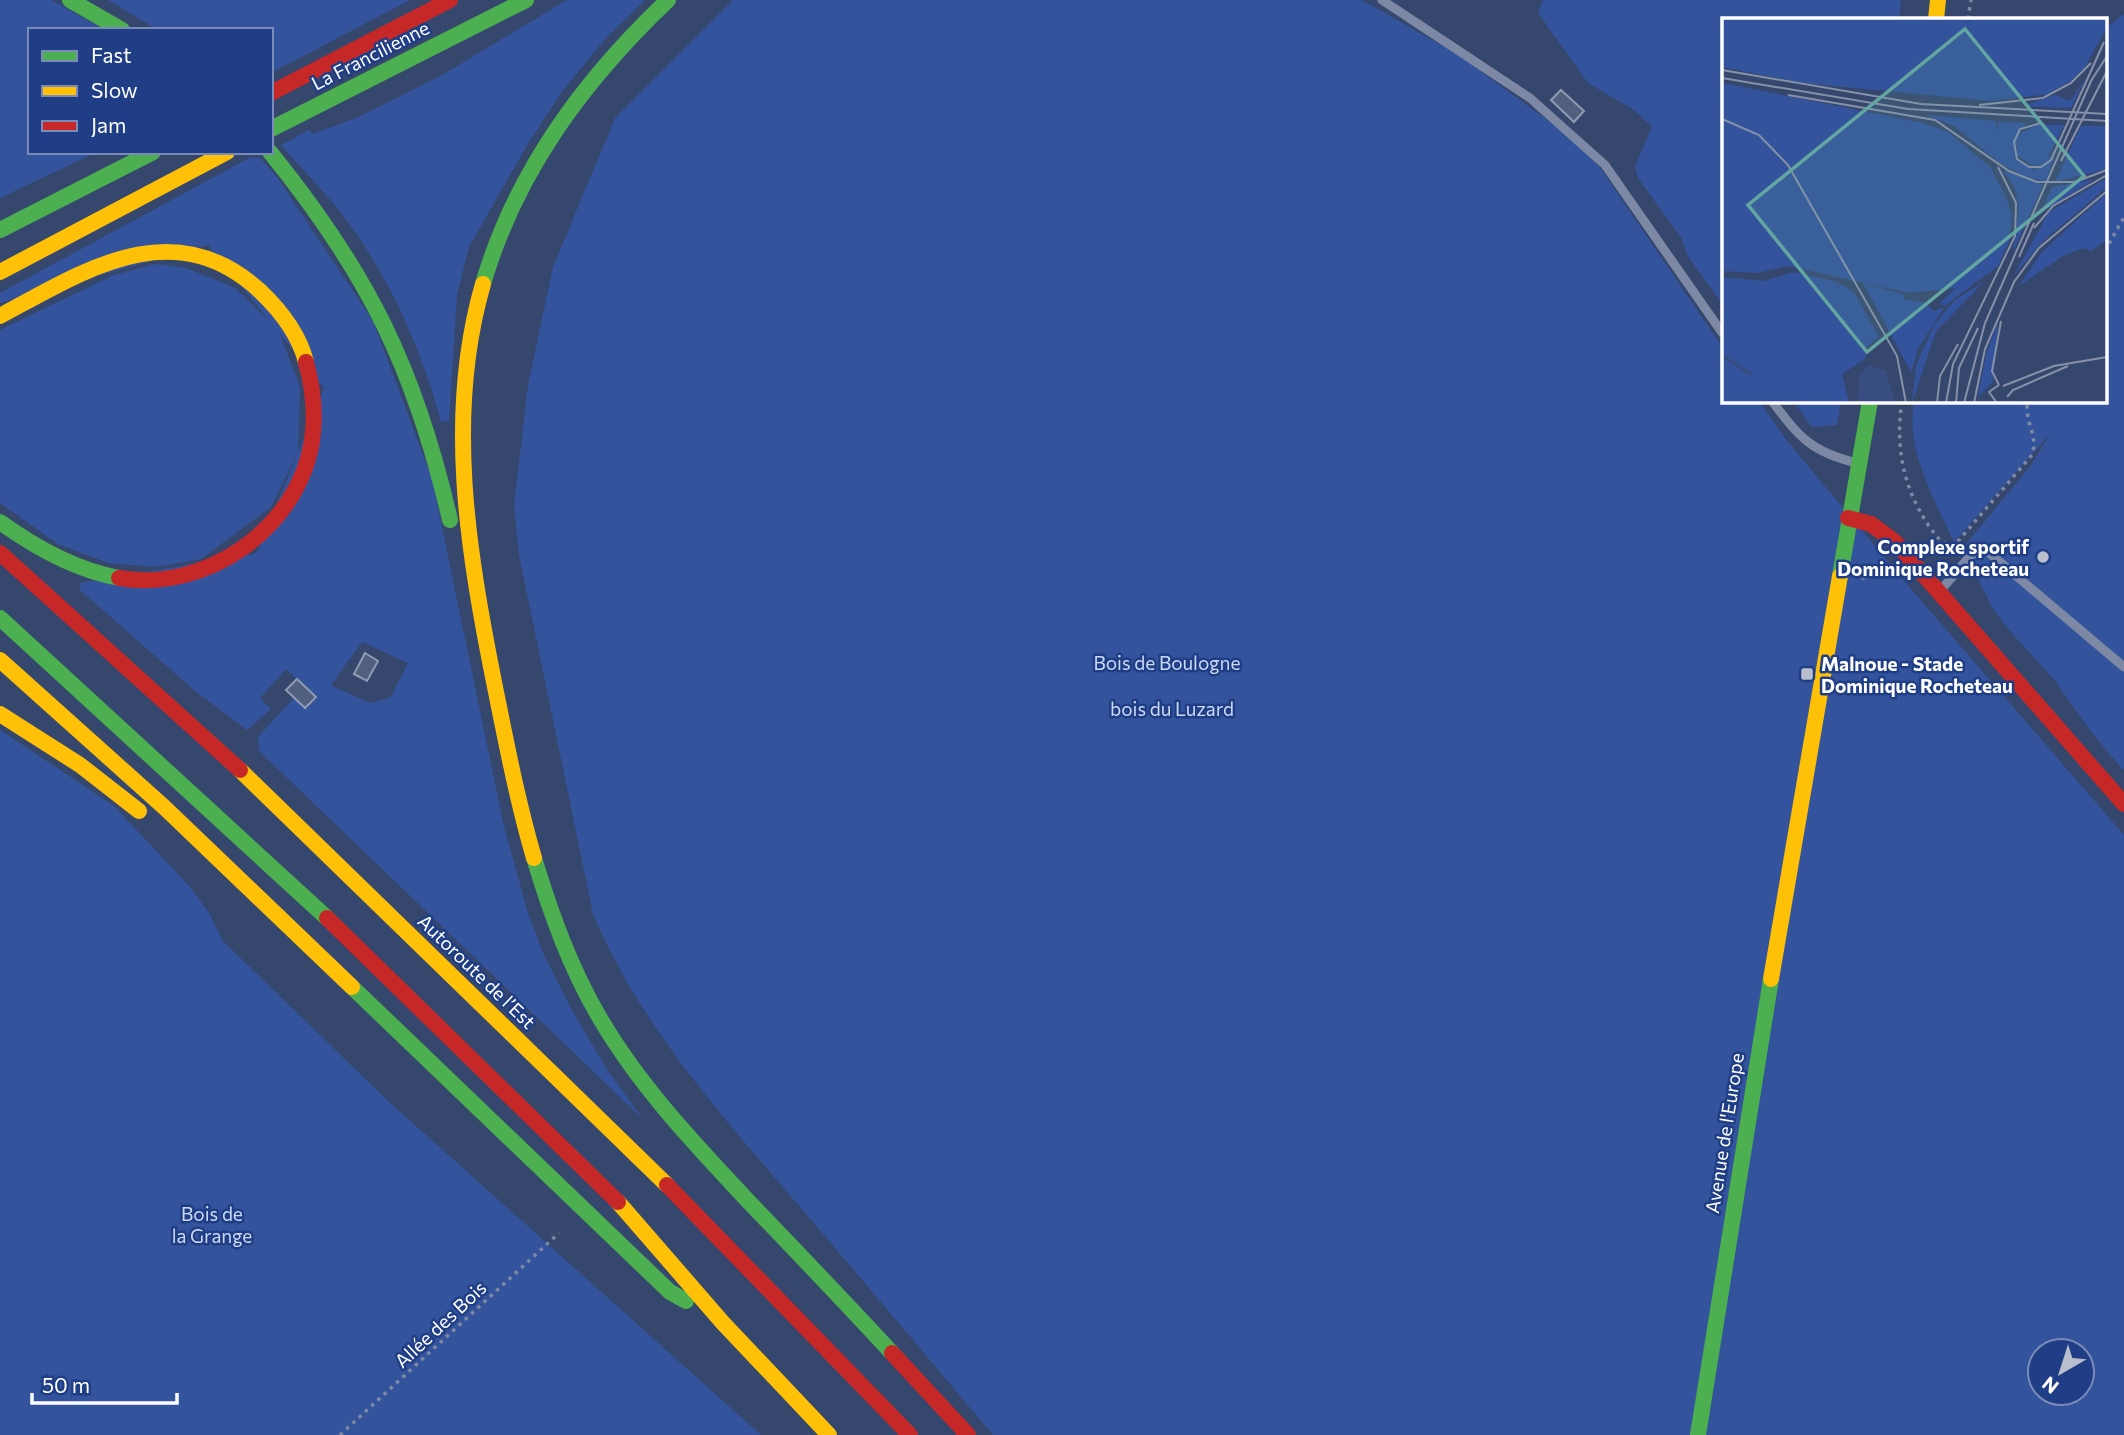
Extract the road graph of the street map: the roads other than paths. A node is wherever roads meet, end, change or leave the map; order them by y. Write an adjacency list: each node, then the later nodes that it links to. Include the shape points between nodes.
1 (70, 0): 8 (main road)
2 (450, 0): 9 (main road)
3 (526, 0): 10 (main road, La Francilienne)
4 (668, 0): 25 (main road, via 570,103 531,169 494,251 473,322 463,418 463,467)
5 (1382, 0): 17 (lane, via 1530,98 1605,165)
6 (1938, 0): 7 (main road)
7 (1936, 18)
8 (119, 28)
9 (273, 92)
10 (276, 126)
11 (149, 154): 14 (main road)
12 (272, 154): 25 (main road, via 347,253 404,359 429,429 460,566)
13 (222, 155): 15 (main road)
14 (0, 230)
15 (0, 272)
16 (0, 316): 22 (main road, via 90,270 143,252 212,260 261,291 283,315 309,370 314,424 302,474 276,518 229,557 179,578 152,581 96,572 37,546)
17 (1722, 333)
18 (1773, 402): 20 (lane, via 1809,445)
19 (1870, 402): 20 (main road, Avenue de l'Europe)
20 (1858, 463): 21 (main road, Avenue de l'Europe)
21 (1848, 518): 24 (main road, via 1883,531); 38 (main road, Avenue de l'Europe)
22 (0, 522)
23 (0, 553): 36 (main road, Autoroute de l’Est, via 274,802 719,1235)
24 (1940, 592): 28 (lane, via 1971,555 1987,552); 30 (main road)
25 (477, 600): 37 (main road, via 533,857 574,965 614,1044 697,1146)
26 (0, 618): 34 (main road, via 305,897 522,1107 621,1206)
27 (0, 660): 33 (main road)
28 (2124, 667)
29 (0, 714): 31 (main road, via 80,765)
30 (2124, 804)
31 (155, 824)
32 (176, 841): 33 (main road, via 246,905)
33 (283, 921): 34 (main road, via 670,1292)
34 (723, 1323): 35 (main road)
35 (829, 1435)
36 (910, 1435)
37 (968, 1435)
38 (1698, 1435)

